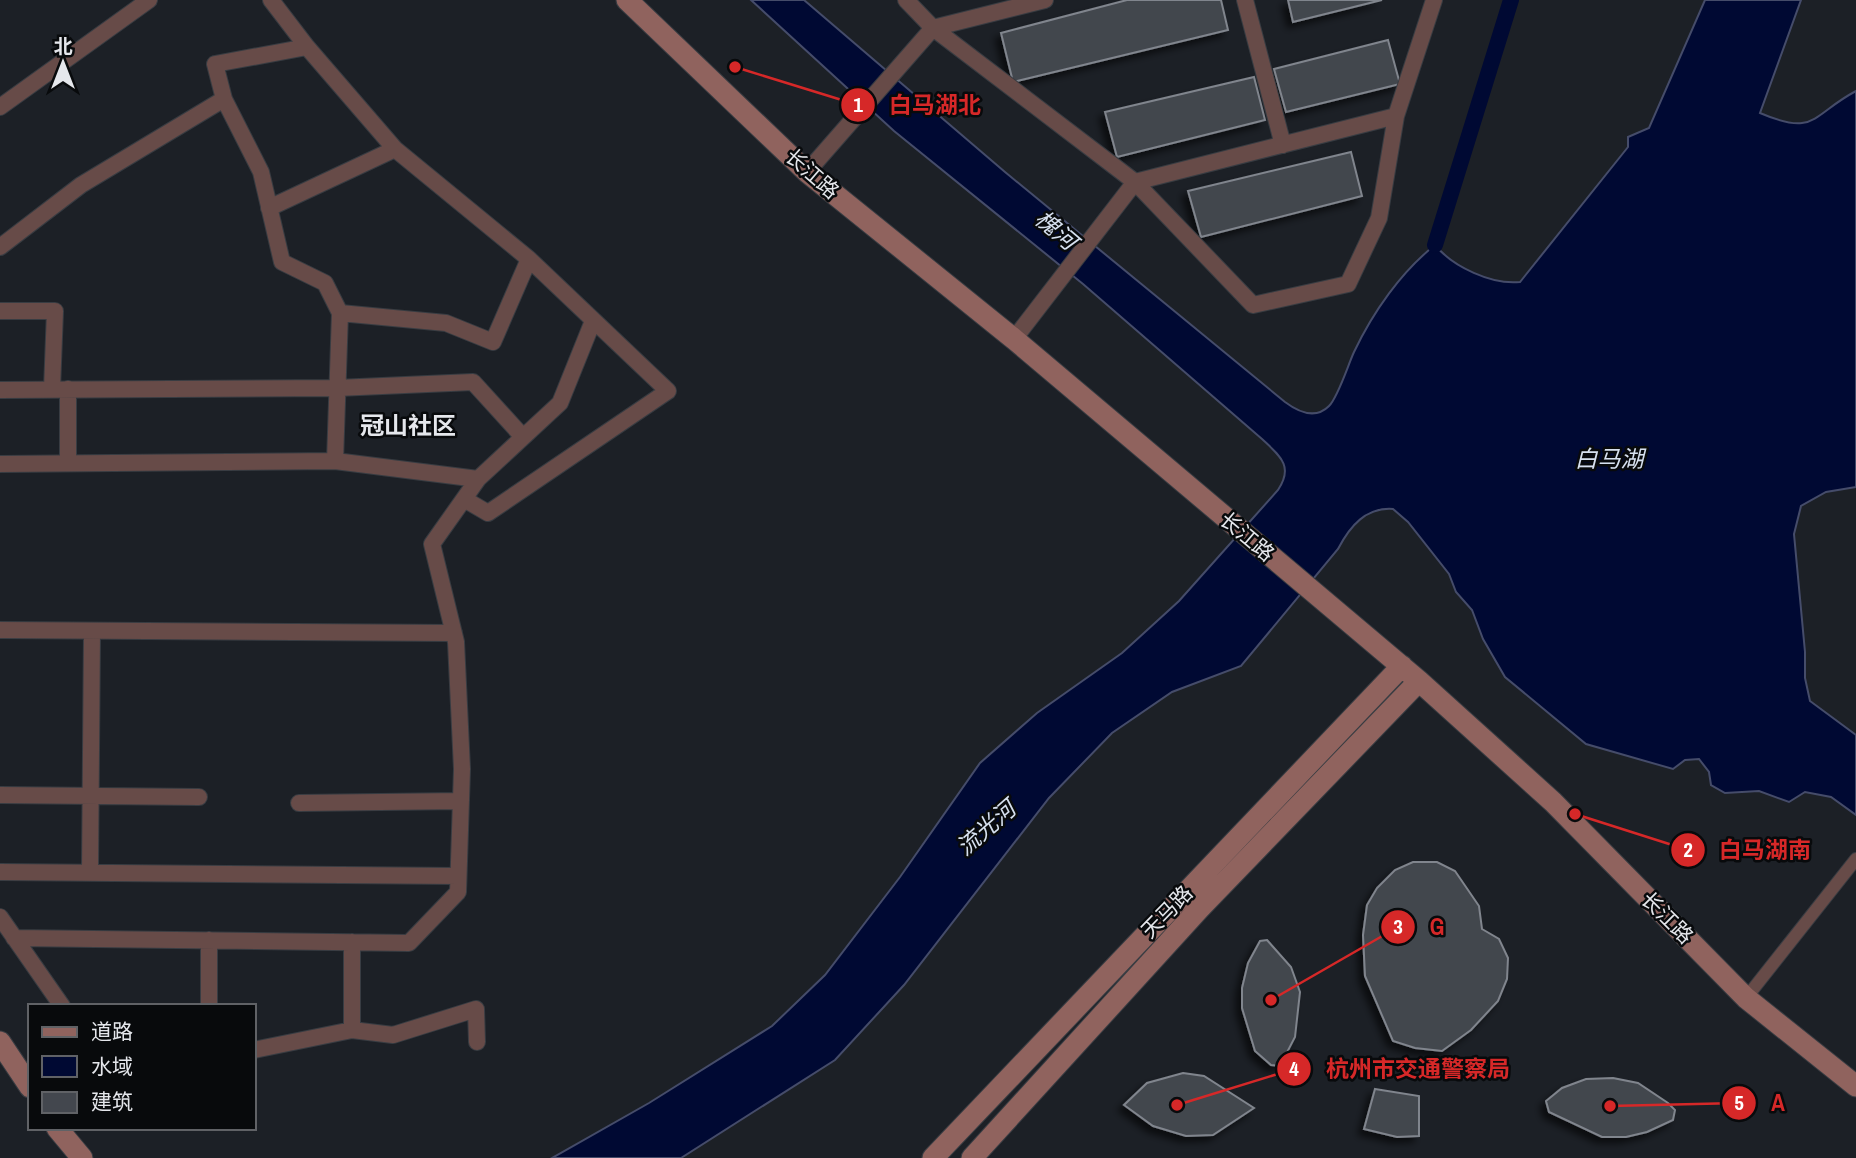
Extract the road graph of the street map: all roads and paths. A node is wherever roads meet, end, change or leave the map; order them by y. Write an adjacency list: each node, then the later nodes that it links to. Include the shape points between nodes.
1 (149, 0): 11 (street)
2 (271, 0): 9 (street)
3 (627, 0): 15 (main road, 长江路)
4 (906, 0): 8 (street)
5 (1045, 0): 8 (street)
6 (1245, 0): 13 (street)
7 (1434, 0): 12 (street)
8 (933, 28): 15 (street); 16 (street)
9 (307, 47): 10 (street, via 215,64); 14 (street)
10 (224, 99): 17 (street, via 261,172); 18 (street, via 81,185)
11 (0, 107)
12 (1396, 116): 13 (street); 16 (street, via 1380,218 1348,284 1253,305)
13 (1283, 145): 16 (street)
14 (395, 149): 17 (street); 19 (street)
15 (807, 172): 23 (main road, 长江路)
16 (1135, 182): 23 (street)
17 (270, 208): 21 (street, via 282,262 325,283)
18 (0, 247)
19 (529, 259): 21 (street, via 493,342 446,323); 22 (street)
20 (0, 311): 25 (street, via 55,312)
21 (340, 313): 24 (street)
22 (593, 321): 27 (street, via 560,402); 32 (street, via 668,391 488,513)
23 (1014, 339): 36 (main road, 长江路)
24 (338, 388): 25 (street); 27 (street, via 473,382); 28 (street)
25 (60, 389): 26 (street); 29 (street)
26 (0, 390)
27 (523, 438): 31 (street)
28 (335, 461): 29 (street); 31 (street)
29 (68, 463): 30 (street)
30 (0, 464)
31 (478, 479): 32 (street)
32 (464, 499): 35 (street, via 432,544)
33 (0, 630): 34 (street)
34 (92, 631): 35 (street); 39 (street)
35 (454, 632): 41 (street)
36 (1402, 666): 37 (main road, 长江路); 62 (main road, 天马路)
37 (1419, 681): 51 (main road, 长江路, via 1553,802); 63 (main road, 天马路, via 1200,908)
38 (0, 795): 39 (street)
39 (91, 795): 40 (street); 44 (street)
40 (199, 797)
41 (461, 801): 42 (street); 46 (street)
42 (299, 803)
43 (1853, 862): 51 (street)
44 (90, 871): 45 (street); 46 (street)
45 (0, 872)
46 (458, 876): 50 (street, via 458,892 409,943)
47 (0, 917): 48 (street)
48 (14, 937): 49 (street); 52 (street)
49 (209, 940): 50 (street); 53 (street)
50 (352, 942): 54 (street)
51 (1746, 998): 59 (main road, 长江路)
52 (61, 1004)
53 (209, 1004)
54 (352, 1030): 56 (street, via 393,1035 477,1009); 57 (street)
55 (0, 1042): 58 (main road)
56 (477, 1042)
57 (256, 1050)
58 (28, 1084)
59 (1856, 1086)
60 (59, 1130): 61 (main road)
61 (82, 1158)
62 (933, 1158)
63 (972, 1158)

